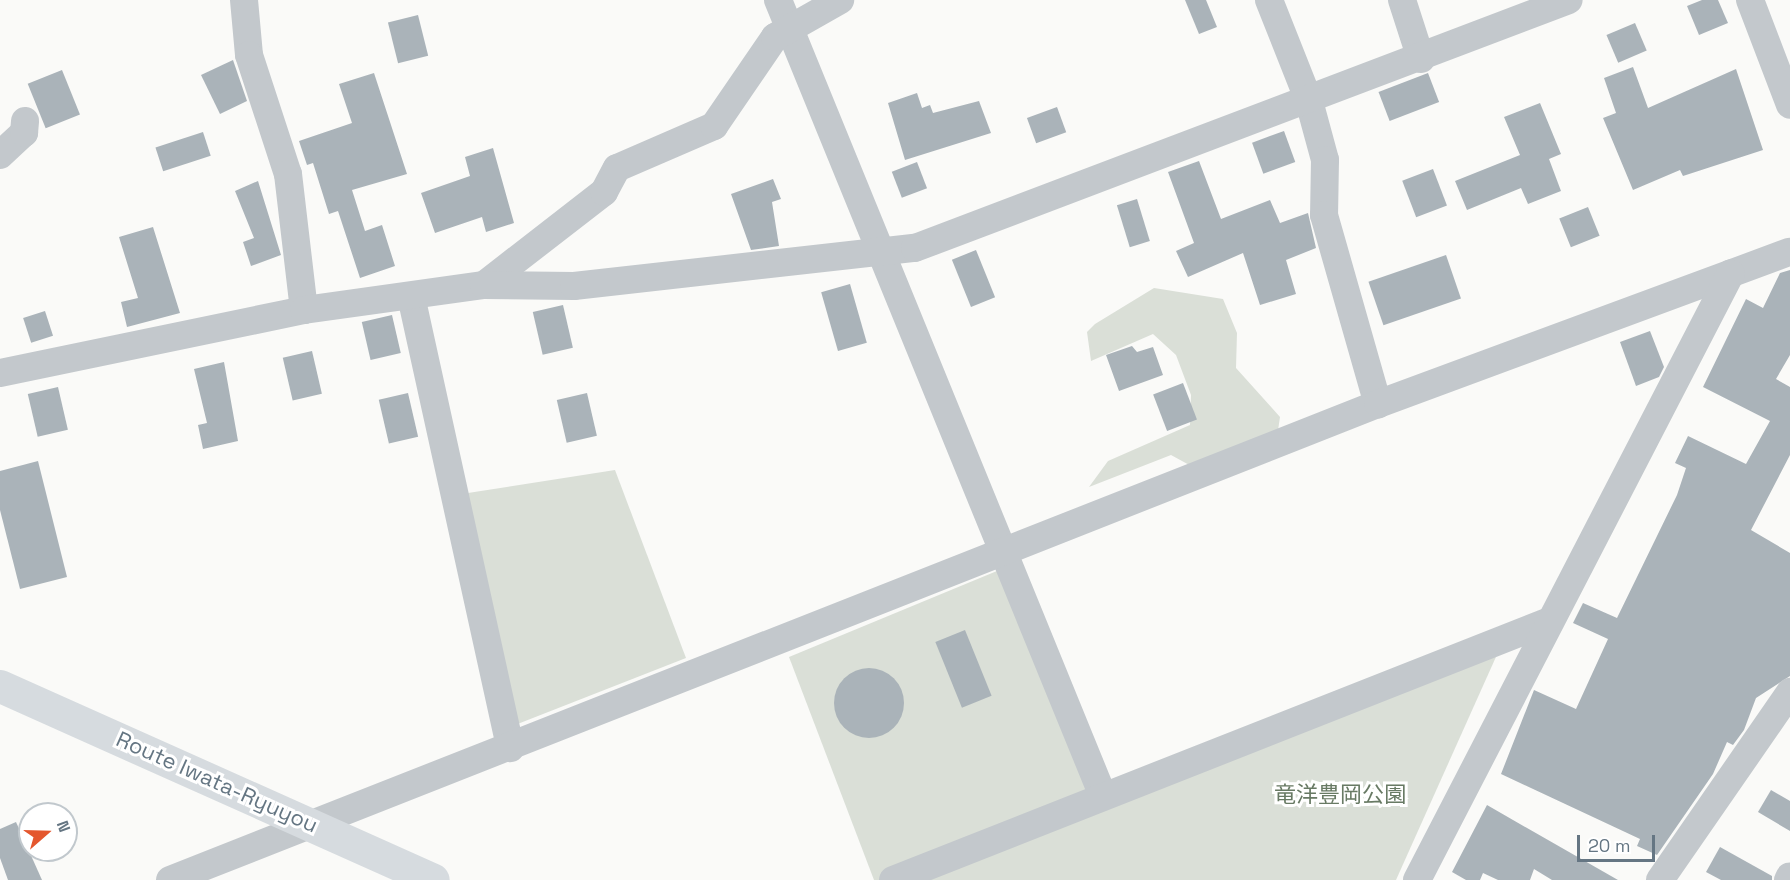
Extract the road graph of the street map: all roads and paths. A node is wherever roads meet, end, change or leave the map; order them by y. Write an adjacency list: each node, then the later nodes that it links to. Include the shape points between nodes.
1 (244, 0): 20 (street, via 249,55 288,174)
2 (778, 0): 9 (street)
3 (840, 0): 9 (street)
4 (1269, 0): 11 (street)
5 (1402, 0): 10 (street)
6 (1569, 0): 8 (street)
7 (1750, 0): 12 (street)
8 (1522, 10): 10 (street)
9 (792, 26): 16 (street); 18 (street, via 775,37 714,126 617,168 604,192)
10 (1421, 59): 11 (street)
11 (1309, 101): 16 (street, via 927,244); 22 (street, via 1325,160 1324,215)
12 (1790, 105)
13 (25, 120): 14 (street, via 24,133)
14 (0, 155)
15 (1790, 252): 17 (street)
16 (886, 254): 18 (street, via 574,286); 23 (street)
17 (1731, 273): 22 (street); 24 (street)
18 (484, 285): 19 (street)
19 (411, 296): 20 (street); 27 (street)
20 (304, 310): 21 (street)
21 (0, 373)
22 (1378, 404): 23 (street)
23 (1004, 555): 27 (street); 28 (street)
24 (1547, 622): 28 (street); 34 (street)
25 (0, 686): 29 (main road, Route Iwata-Ryuyou)
26 (1790, 692): 35 (street)
27 (510, 748): 29 (street)
28 (1103, 796): 33 (street)
29 (312, 825): 31 (street); 32 (main road, Route Iwata-Ryuyou)
30 (1790, 876): 36 (street)
31 (170, 880)
32 (433, 880)
33 (893, 880)
34 (1417, 880)
35 (1660, 880)
36 (1788, 880)

